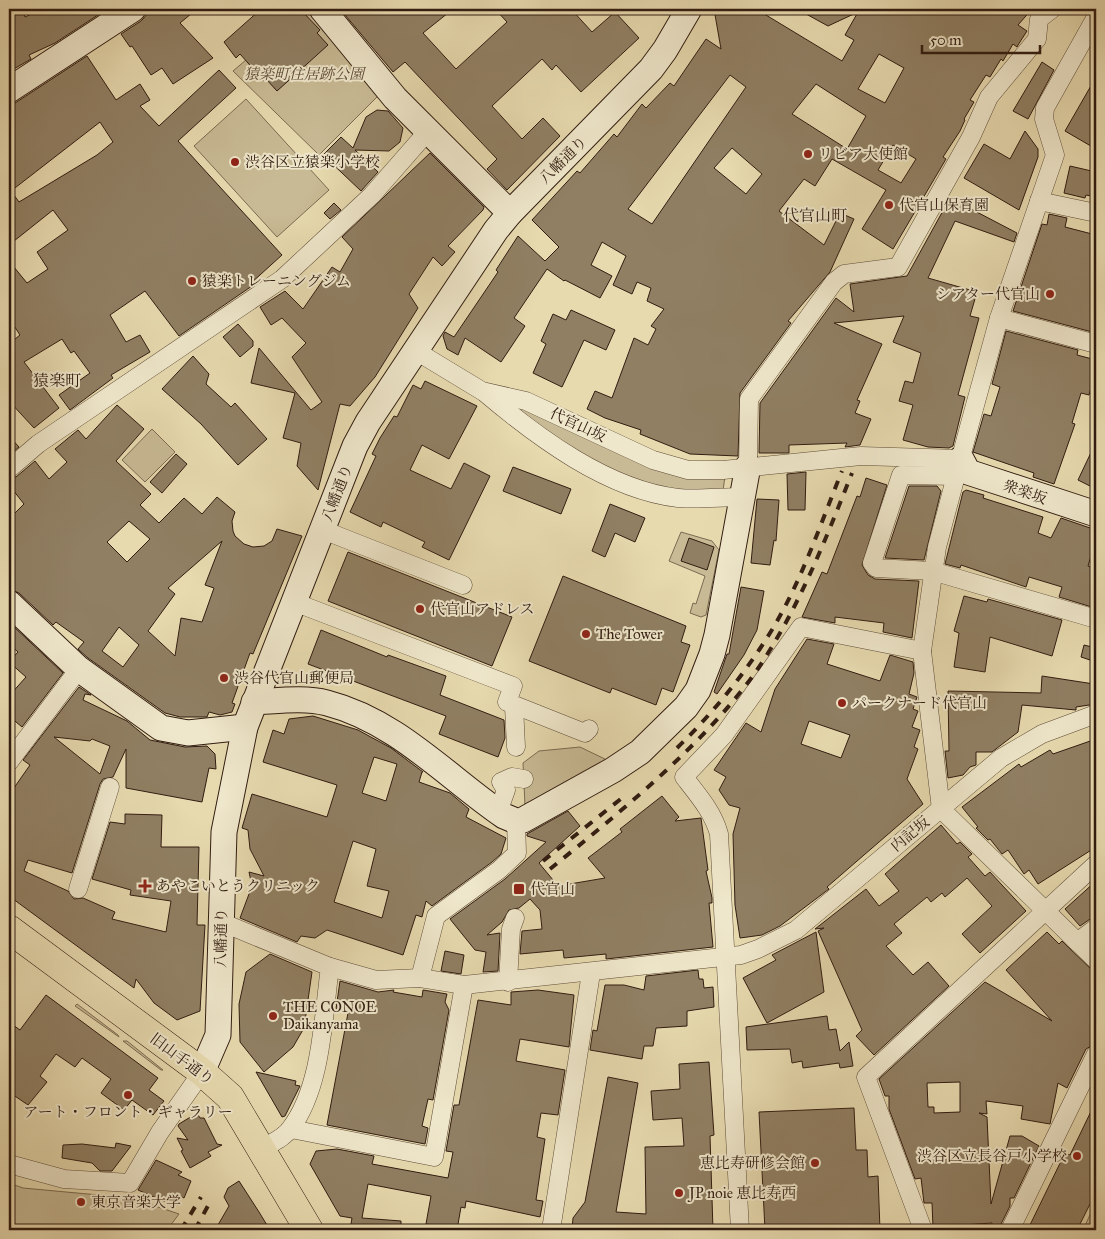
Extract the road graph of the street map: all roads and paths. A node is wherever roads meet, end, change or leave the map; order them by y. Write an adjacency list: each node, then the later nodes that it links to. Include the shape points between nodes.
1 (133, 9): 6 (street)
2 (322, 9): 7 (street)
3 (689, 9): 9 (street, 八幡通り, via 651,69)
4 (1052, 9): 15 (street, via 1039,19 1037,39 989,97 898,267 844,274 834,282 749,399)
5 (1096, 17): 8 (street, via 1045,108 1044,119 1055,155)
6 (9, 90)
7 (428, 131): 9 (street); 17 (street, via 372,195 282,279 38,444)
8 (1039, 201): 10 (street); 11 (street)
9 (510, 213): 13 (street, 八幡通り)
10 (1096, 213)
11 (999, 318): 12 (street); 16 (street)
12 (1096, 344)
13 (416, 351): 14 (street, 代官山坂); 20 (street, 八幡通り, via 361,434)
14 (482, 391): 15 (street, 代官山坂, via 526,401 670,466 705,471); 18 (street, via 514,418 575,460 613,479 678,498)
15 (748, 466): 16 (street, 代官山坂, via 868,456); 18 (street)
16 (959, 467): 19 (street, 衆楽坂); 21 (street); 21 (street, via 901,474 872,563 876,568)
17 (9, 469)
18 (743, 497): 38 (street, via 712,654 702,682 690,702 631,758 542,810)
19 (1096, 514)
20 (323, 530): 22 (street); 23 (street, 八幡通り)
21 (932, 571): 25 (street); 26 (street)
22 (463, 584)
23 (294, 602): 28 (street, 八幡通り); 29 (street, via 513,686 506,702)
24 (9, 603): 27 (street)
25 (1096, 618)
26 (922, 651): 37 (street); 47 (street, via 801,627 724,736 684,777 707,806 720,834)
27 (79, 669): 31 (street, via 142,716 170,731 188,733); 34 (street)
28 (254, 702): 31 (street, 八幡通り); 38 (street, via 327,702 367,718 408,743 504,816)
29 (514, 706): 32 (street, via 584,732); 33 (street)
30 (1096, 714): 37 (street, 内記坂, via 1064,724 1021,745)
31 (245, 726): 43 (street, 八幡通り, via 225,820)
32 (590, 729)
33 (516, 747)
34 (9, 762)
35 (524, 779): 38 (street, via 512,777 501,782 506,790)
36 (110, 787): 40 (street)
37 (941, 809): 41 (street); 47 (street, 内記坂, via 796,930 758,950)
38 (508, 812): 51 (street, via 517,853 436,916)
39 (1096, 864): 41 (street)
40 (78, 889)
41 (1046, 912): 46 (street); 62 (street, via 866,1077)
42 (515, 918): 52 (street, via 511,929)
43 (221, 922): 49 (street, 内記坂); 55 (street, 八幡通り, via 218,1035)
44 (1096, 928): 46 (street)
45 (9, 929): 55 (main road, 旧山手通り)
46 (1077, 942): 48 (street)
47 (726, 956): 50 (street, 内記坂); 61 (street)
48 (1096, 960)
49 (330, 967): 51 (street, 内記坂, via 376,980); 56 (street, via 312,1085)
50 (591, 973): 52 (street, 内記坂); 60 (street)
51 (420, 978): 53 (street, 内記坂)
52 (508, 982): 53 (street, 内記坂)
53 (464, 985): 56 (street, via 434,1157)
54 (1096, 1054): 63 (street)
55 (202, 1072): 57 (main road, 旧山手通り, via 230,1097); 58 (street, via 160,1132 130,1183 64,1179)
56 (291, 1129): 57 (street)
57 (262, 1149): 59 (main road, 旧山手通り)
58 (9, 1164)
59 (309, 1230)
60 (551, 1230)
61 (740, 1230)
62 (923, 1230)
63 (1010, 1230)

